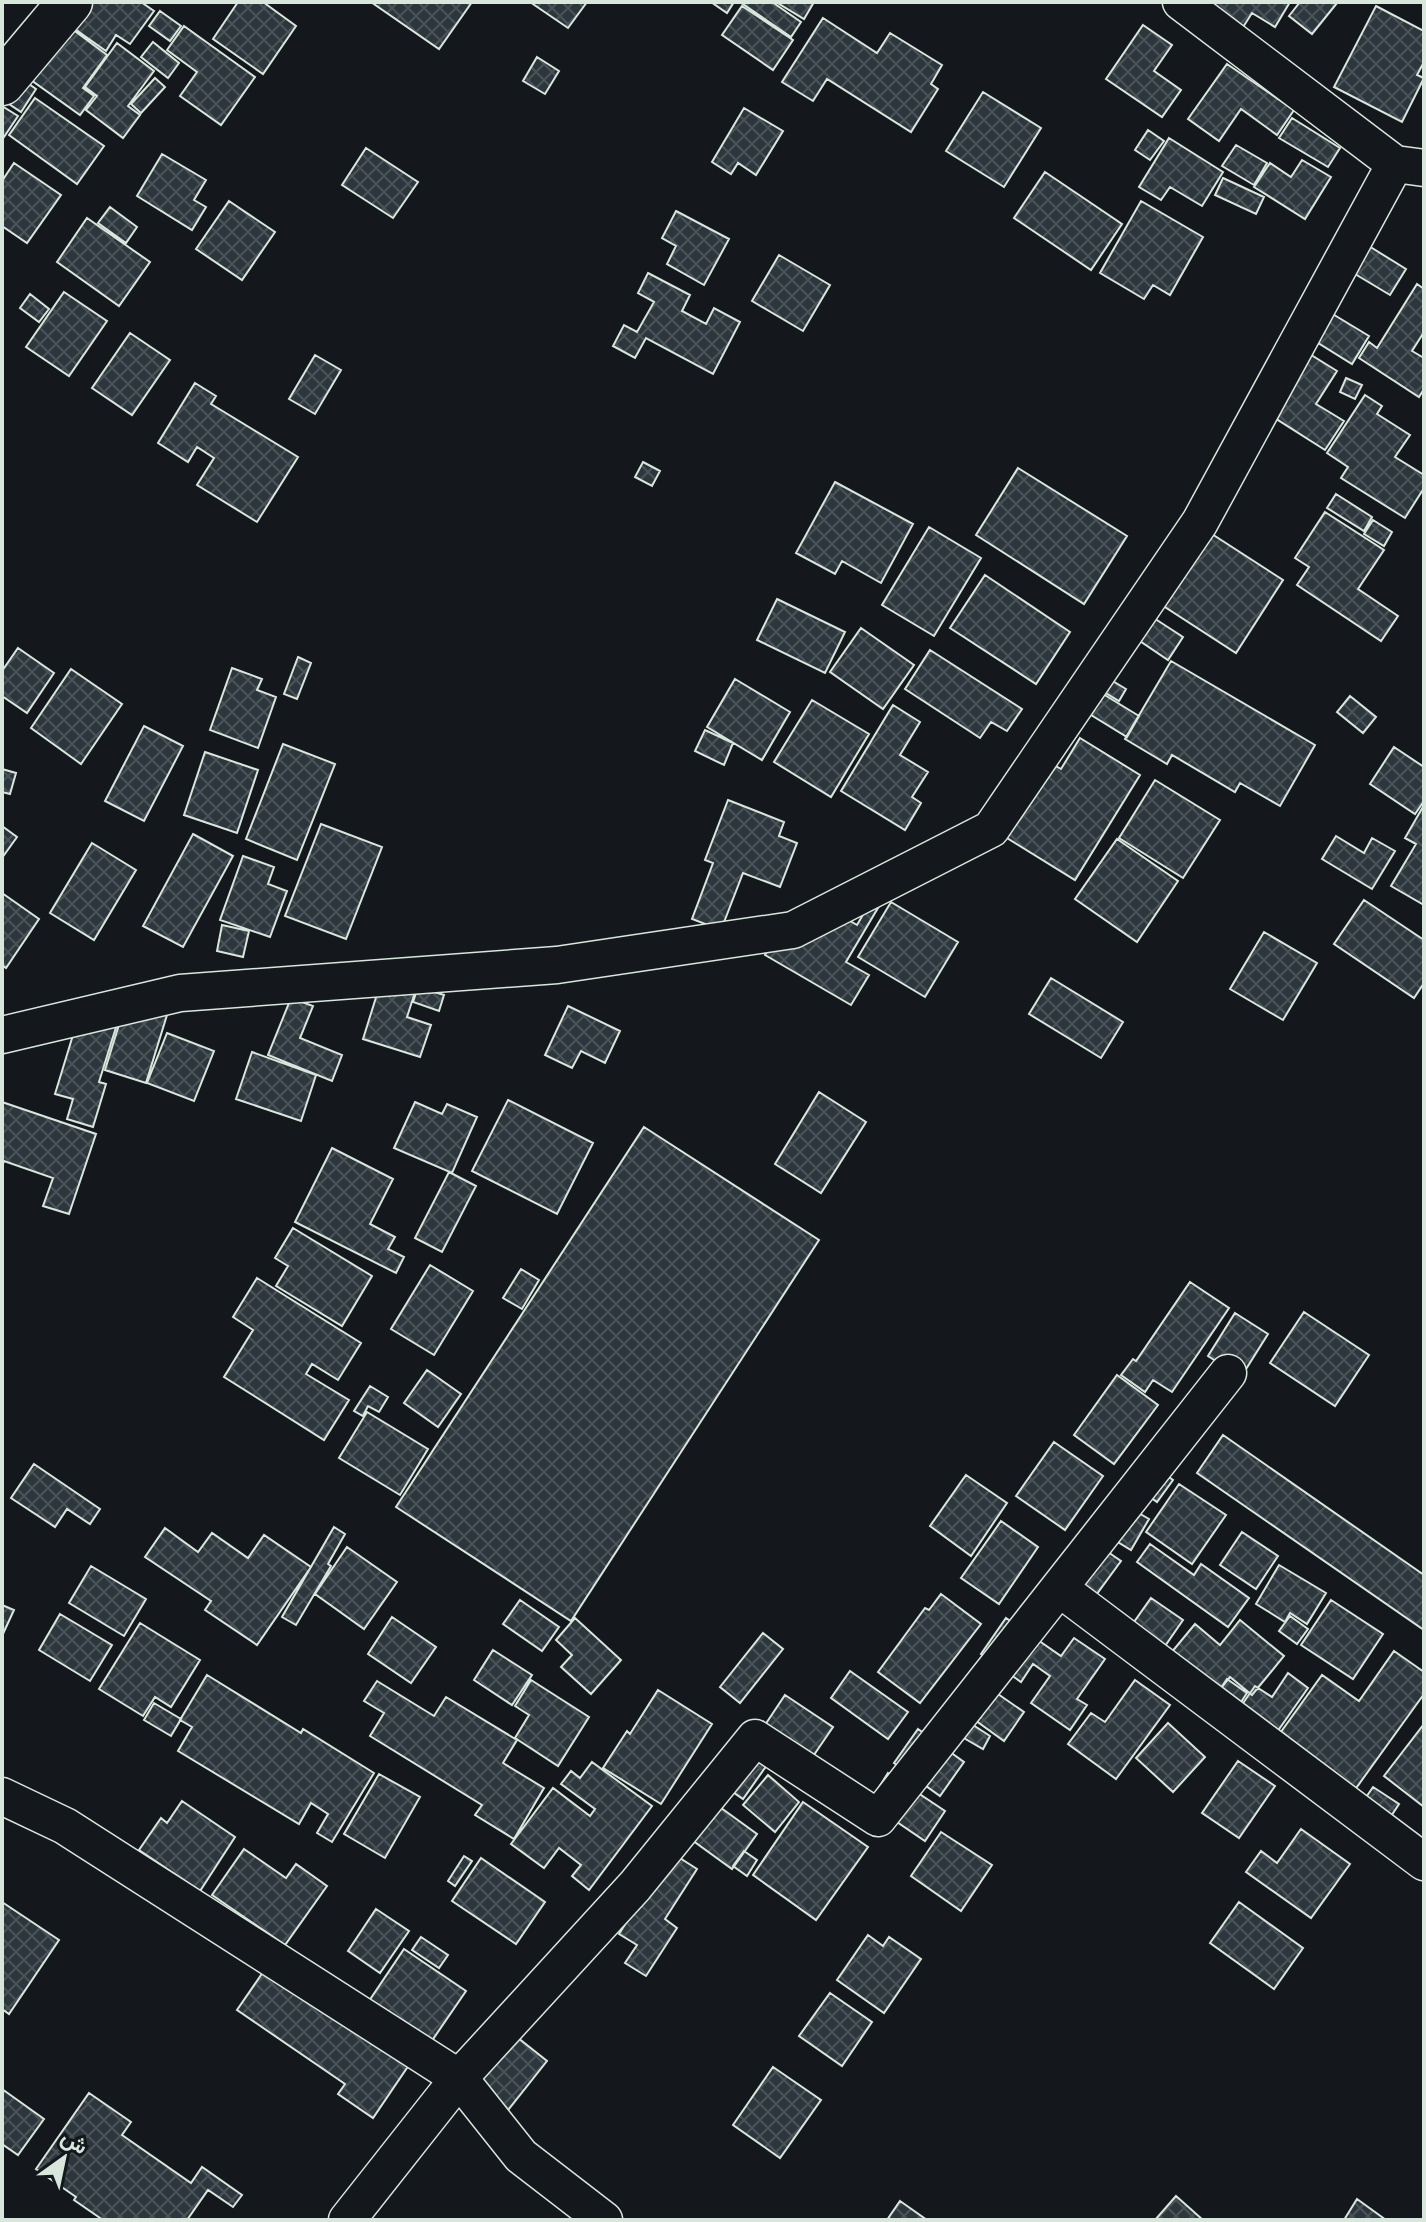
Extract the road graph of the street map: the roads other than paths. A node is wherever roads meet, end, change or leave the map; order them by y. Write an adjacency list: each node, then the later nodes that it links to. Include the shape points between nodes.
1 (70, 2): 3 (main road)
2 (1181, 2): 4 (street)
3 (2, 83)
4 (1409, 166): 5 (street, via 1200,522 991,829 793,930 557,965 180,993)
5 (2, 1035)
6 (1228, 1373): 7 (street)
7 (1059, 1588): 9 (street); 10 (street, via 878,1818 755,1738 635,1886)
8 (2, 1796): 10 (street, via 65,1826)
9 (1424, 1862)
10 (459, 2078): 11 (street); 12 (street, via 521,2156)
11 (347, 2220)
12 (604, 2220)

